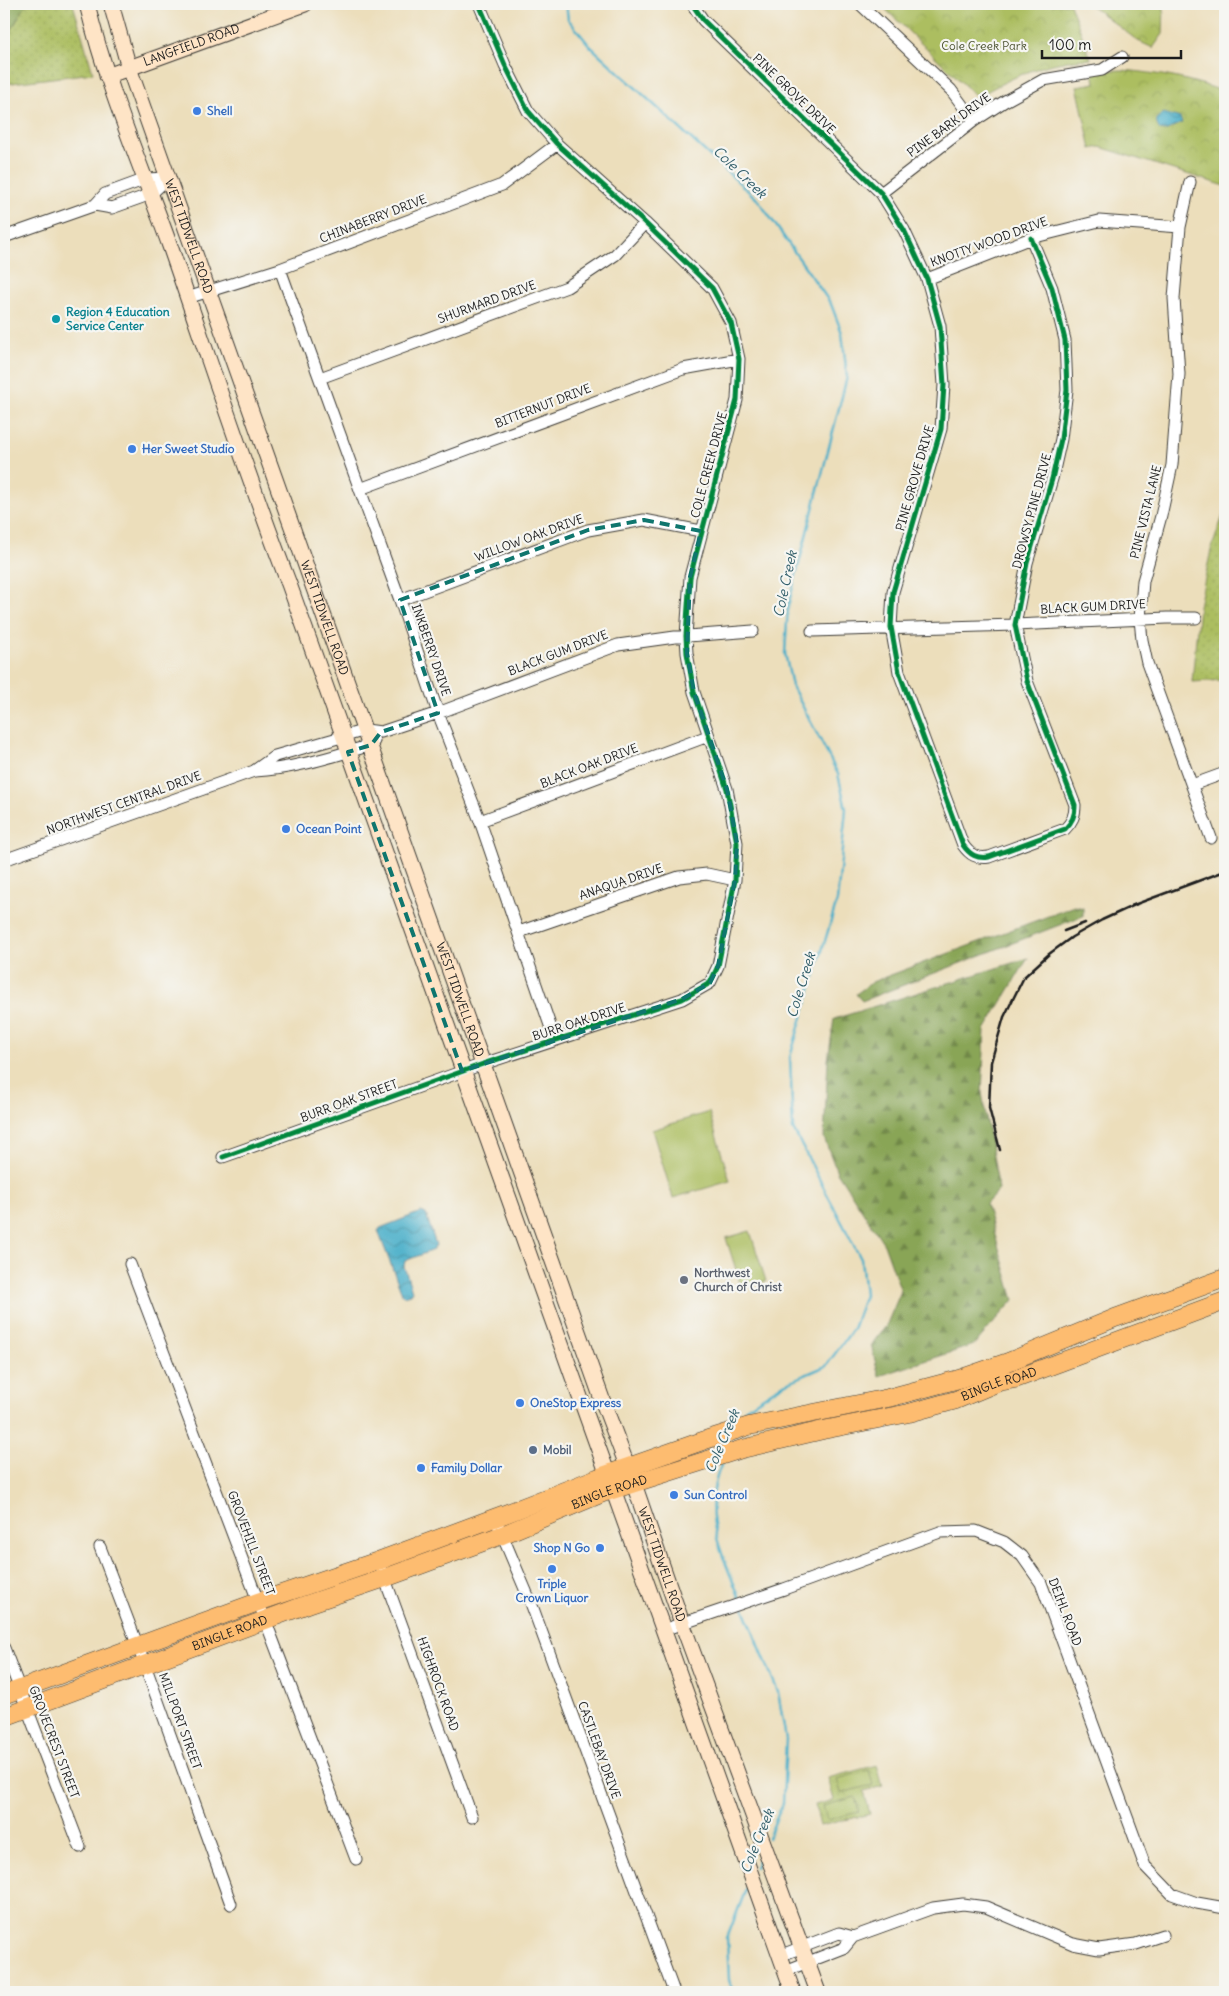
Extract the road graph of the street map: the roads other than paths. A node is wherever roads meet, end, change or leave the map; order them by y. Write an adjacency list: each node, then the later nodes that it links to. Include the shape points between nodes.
1 (87, 4): 9 (main road, WEST TIDWELL ROAD)
2 (111, 4): 8 (main road, WEST TIDWELL ROAD)
3 (305, 4): 8 (main road, LANGFIELD ROAD)
4 (478, 4): 11 (street, COLE CREEK DRIVE, via 528,111)
5 (692, 4): 15 (street, PINE GROVE DRIVE, via 703,20)
6 (860, 4): 10 (street, via 951,90)
7 (1122, 57): 10 (street, PINE BARK DRIVE, via 1102,70 1043,80)
8 (129, 68): 9 (main road, LANGFIELD ROAD); 12 (main road, WEST TIDWELL ROAD)
9 (107, 76): 13 (main road, WEST TIDWELL ROAD)
10 (974, 120): 15 (street, PINE BARK DRIVE)
11 (557, 144): 18 (street, COLE CREEK DRIVE); 22 (street, CHINABERRY DRIVE, via 502,185)
12 (168, 178): 13 (street); 16 (street); 24 (main road, WEST TIDWELL ROAD)
13 (146, 179): 16 (main road, WEST TIDWELL ROAD); 17 (street, via 105,194)
14 (1190, 182): 19 (street, PINE VISTA LANE)
15 (881, 193): 23 (street, PINE GROVE DRIVE, via 904,230)
16 (151, 194): 17 (street, via 112,208); 25 (main road, WEST TIDWELL ROAD)
17 (95, 204): 20 (street)
18 (646, 223): 26 (street, COLE CREEK DRIVE, via 712,288 731,323); 27 (street, SHURMARD DRIVE, via 614,254 567,287)
19 (1180, 227): 21 (street, KNOTTY WOOD DRIVE, via 1099,221); 34 (street, PINE VISTA LANE, via 1174,298 1178,374 1172,465 1143,581)
20 (4, 237)
21 (1031, 238): 23 (street, KNOTTY WOOD DRIVE); 35 (street, DROWSY PINE DRIVE, via 1052,288 1065,340 1067,390 1061,439 1027,563)
22 (280, 269): 24 (street, CHINABERRY DRIVE); 27 (street, INKBERRY DRIVE)
23 (927, 279): 36 (street, PINE GROVE DRIVE, via 940,326 944,385 941,429 893,592)
24 (208, 292): 25 (street, CHINABERRY DRIVE); 29 (main road, WEST TIDWELL ROAD)
25 (188, 298): 30 (main road, WEST TIDWELL ROAD)
26 (739, 358): 28 (street, BITTERNUT DRIVE, via 683,369); 31 (street, COLE CREEK DRIVE, via 737,400)
27 (320, 378): 28 (street, INKBERRY DRIVE)
28 (360, 489): 32 (street, INKBERRY DRIVE)
29 (286, 514): 30 (main road); 41 (main road, WEST TIDWELL ROAD)
30 (265, 524): 44 (main road, WEST TIDWELL ROAD)
31 (701, 531): 32 (street, WILLOW OAK DRIVE, via 644,520 588,530); 39 (street, COLE CREEK DRIVE, via 690,577)
32 (400, 600): 40 (street, INKBERRY DRIVE)
33 (1196, 618): 34 (street, BLACK GUM DRIVE)
34 (1140, 619): 35 (street, BLACK GUM DRIVE); 49 (street, PINE VISTA LANE, via 1147,662)
35 (1016, 625): 36 (street, BLACK GUM DRIVE); 52 (street, DROWSY PINE DRIVE, via 1027,681 1075,805 1075,815 1065,829)
36 (891, 627): 38 (street, BLACK GUM DRIVE); 52 (street, PINE GROVE DRIVE, via 899,672 962,845 980,858)
37 (753, 631): 39 (street, BLACK GUM DRIVE)
38 (812, 631)
39 (686, 636): 40 (street, BLACK GUM DRIVE, via 618,645); 43 (street, COLE CREEK DRIVE, via 694,692)
40 (438, 712): 42 (street, BLACK GUM DRIVE); 50 (street, INKBERRY DRIVE)
41 (366, 730): 42 (street, BLACK GUM DRIVE); 44 (street, NORTHWEST CENTRAL DRIVE); 45 (main road, WEST TIDWELL ROAD)
42 (381, 732): 45 (street)
43 (708, 736): 50 (street, BLACK OAK DRIVE); 54 (street, COLE CREEK DRIVE, via 727,789 736,834)
44 (342, 737): 46 (main road, WEST TIDWELL ROAD); 47 (street, NORTHWEST CENTRAL DRIVE, via 275,756)
45 (371, 745): 46 (street, NORTHWEST CENTRAL DRIVE); 58 (main road, WEST TIDWELL ROAD)
46 (348, 752): 47 (street, NORTHWEST CENTRAL DRIVE, via 278,770); 59 (main road, WEST TIDWELL ROAD)
47 (254, 771): 53 (street, NORTHWEST CENTRAL DRIVE)
48 (1225, 773): 49 (street)
49 (1192, 785): 51 (street, PINE VISTA LANE)
50 (480, 821): 55 (street, INKBERRY DRIVE)
51 (1211, 838)
52 (1025, 845)
53 (4, 860)
54 (735, 880): 55 (street, ANAQUA DRIVE, via 707,874 679,877); 56 (street, COLE CREEK DRIVE, via 718,966 710,983)
55 (519, 932): 57 (street, INKBERRY DRIVE)
56 (682, 999): 57 (street, BURR OAK DRIVE)
57 (555, 1040): 58 (street, BURR OAK DRIVE)
58 (483, 1064): 59 (street, BURR OAK STREET); 61 (main road, WEST TIDWELL ROAD)
59 (462, 1071): 60 (street, BURR OAK STREET); 62 (main road, WEST TIDWELL ROAD)
60 (223, 1157)
61 (536, 1211): 62 (main road); 68 (main road, WEST TIDWELL ROAD)
62 (515, 1219): 69 (main road, WEST TIDWELL ROAD)
63 (130, 1264): 81 (street, GROVEHILL STREET)
64 (1225, 1278): 65 (main road, BINGLE ROAD)
65 (1177, 1296): 67 (main road); 70 (main road, BINGLE ROAD)
66 (1225, 1301): 67 (main road, BINGLE ROAD)
67 (1184, 1316): 71 (main road, BINGLE ROAD)
68 (574, 1318): 69 (main road); 74 (main road, WEST TIDWELL ROAD)
69 (554, 1327): 75 (main road, WEST TIDWELL ROAD)
70 (1008, 1362): 71 (main road); 72 (main road, BINGLE ROAD, via 912,1392)
71 (1015, 1379): 73 (main road, BINGLE ROAD, via 909,1413)
72 (820, 1411): 73 (main road); 74 (main road, BINGLE ROAD, via 711,1438)
73 (823, 1430): 74 (main road, BINGLE ROAD)
74 (631, 1476): 75 (main road, BINGLE ROAD); 83 (main road, WEST TIDWELL ROAD)
75 (610, 1482): 76 (main road, BINGLE ROAD); 77 (main road, BINGLE ROAD); 84 (main road, WEST TIDWELL ROAD)
76 (495, 1518): 77 (street, CASTLEBAY DRIVE); 79 (main road, BINGLE ROAD)
77 (502, 1535): 80 (main road, BINGLE ROAD); 104 (street, CASTLEBAY DRIVE, via 531,1603)
78 (100, 1547): 85 (street, MILLPORT STREET)
79 (378, 1561): 80 (street, HIGHROCK ROAD); 81 (main road, BINGLE ROAD)
80 (385, 1578): 82 (main road, BINGLE ROAD); 93 (street, HIGHROCK ROAD)
81 (258, 1602): 82 (street, GROVEHILL STREET); 85 (main road, BINGLE ROAD)
82 (265, 1620): 87 (main road, BINGLE ROAD); 95 (street, GROVEHILL STREET)
83 (682, 1623): 84 (street, DEIHL ROAD); 91 (main road, WEST TIDWELL ROAD); 97 (street, DEIHL ROAD, via 940,1532 976,1531 1004,1542 1022,1556 1041,1583 1145,1866 1172,1894)
84 (663, 1630): 92 (main road, WEST TIDWELL ROAD)
85 (138, 1646): 87 (street, MILLPORT STREET); 88 (main road, BINGLE ROAD)
86 (4, 1648): 88 (street, GROVECREST STREET)
87 (146, 1665): 89 (main road, BINGLE ROAD); 96 (street, MILLPORT STREET)
88 (12, 1692): 89 (street, GROVECREST STREET)
89 (26, 1708): 90 (main road, BINGLE ROAD); 94 (street, GROVECREST STREET)
90 (4, 1717)
91 (720, 1723): 92 (main road); 100 (main road, WEST TIDWELL ROAD)
92 (700, 1732): 101 (main road, WEST TIDWELL ROAD)
93 (472, 1816)
94 (80, 1847)
95 (356, 1859)
96 (231, 1904)
97 (1225, 1908)
98 (1163, 1935): 99 (street, via 1136,1944 1099,1950 1073,1944 986,1907 963,1904 933,1908)
99 (853, 1937): 100 (street, via 839,1934); 102 (street, via 844,1948)
100 (802, 1947): 101 (street); 102 (main road, WEST TIDWELL ROAD)
101 (779, 1956): 103 (main road, WEST TIDWELL ROAD)
102 (807, 1962): 103 (street); 106 (main road, WEST TIDWELL ROAD)
103 (785, 1971): 105 (main road, WEST TIDWELL ROAD)
104 (674, 1992)
105 (793, 1992)
106 (818, 1992)

